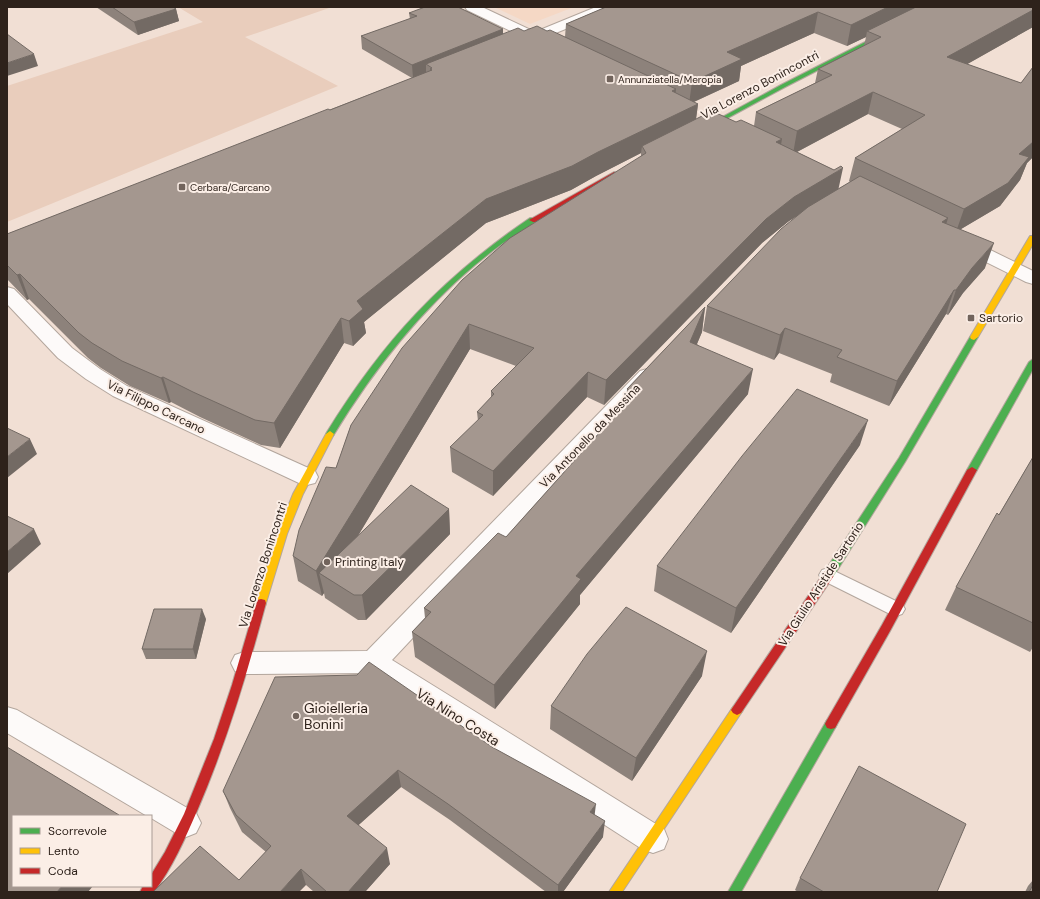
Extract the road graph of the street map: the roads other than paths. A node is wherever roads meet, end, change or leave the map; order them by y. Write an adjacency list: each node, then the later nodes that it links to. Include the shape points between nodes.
1 (472, 7): 4 (street)
2 (607, 7): 4 (street)
3 (938, 7): 8 (street, Via Lorenzo Bonincontri)
4 (534, 37): 5 (street); 6 (street)
5 (553, 46)
6 (510, 47)
7 (696, 115): 8 (street)
8 (713, 123): 9 (street); 10 (street, Via Lorenzo Bonincontri)
9 (731, 132)
10 (687, 138)
11 (620, 171): 19 (street, Via Lorenzo Bonincontri, via 508,236 443,291 372,368)
12 (949, 237): 14 (street)
13 (1033, 238): 14 (street, Via Giulio Aristide Sartorio)
14 (1014, 268): 15 (street); 20 (street, Via Giulio Aristide Sartorio, via 921,428)
15 (1033, 278)
16 (7, 293): 19 (street, Via Filippo Carcano, via 64,353 120,391)
17 (1033, 362): 21 (street)
18 (658, 365): 22 (street, Via Antonello da Messina)
19 (307, 477): 23 (street, Via Lorenzo Bonincontri, via 291,512 272,566)
20 (828, 575): 21 (lane); 26 (street, Via Giulio Aristide Sartorio)
21 (896, 609): 29 (street)
22 (372, 662): 23 (street); 26 (street, Via Nino Costa)
23 (244, 663): 25 (street, Via Lorenzo Bonincontri, via 212,764)
24 (7, 719): 25 (street)
25 (186, 823): 27 (street, Via Lorenzo Bonincontri, via 161,872)
26 (653, 839): 28 (street, Via Giulio Aristide Sartorio)
27 (152, 884)
28 (616, 892)
29 (734, 892)

